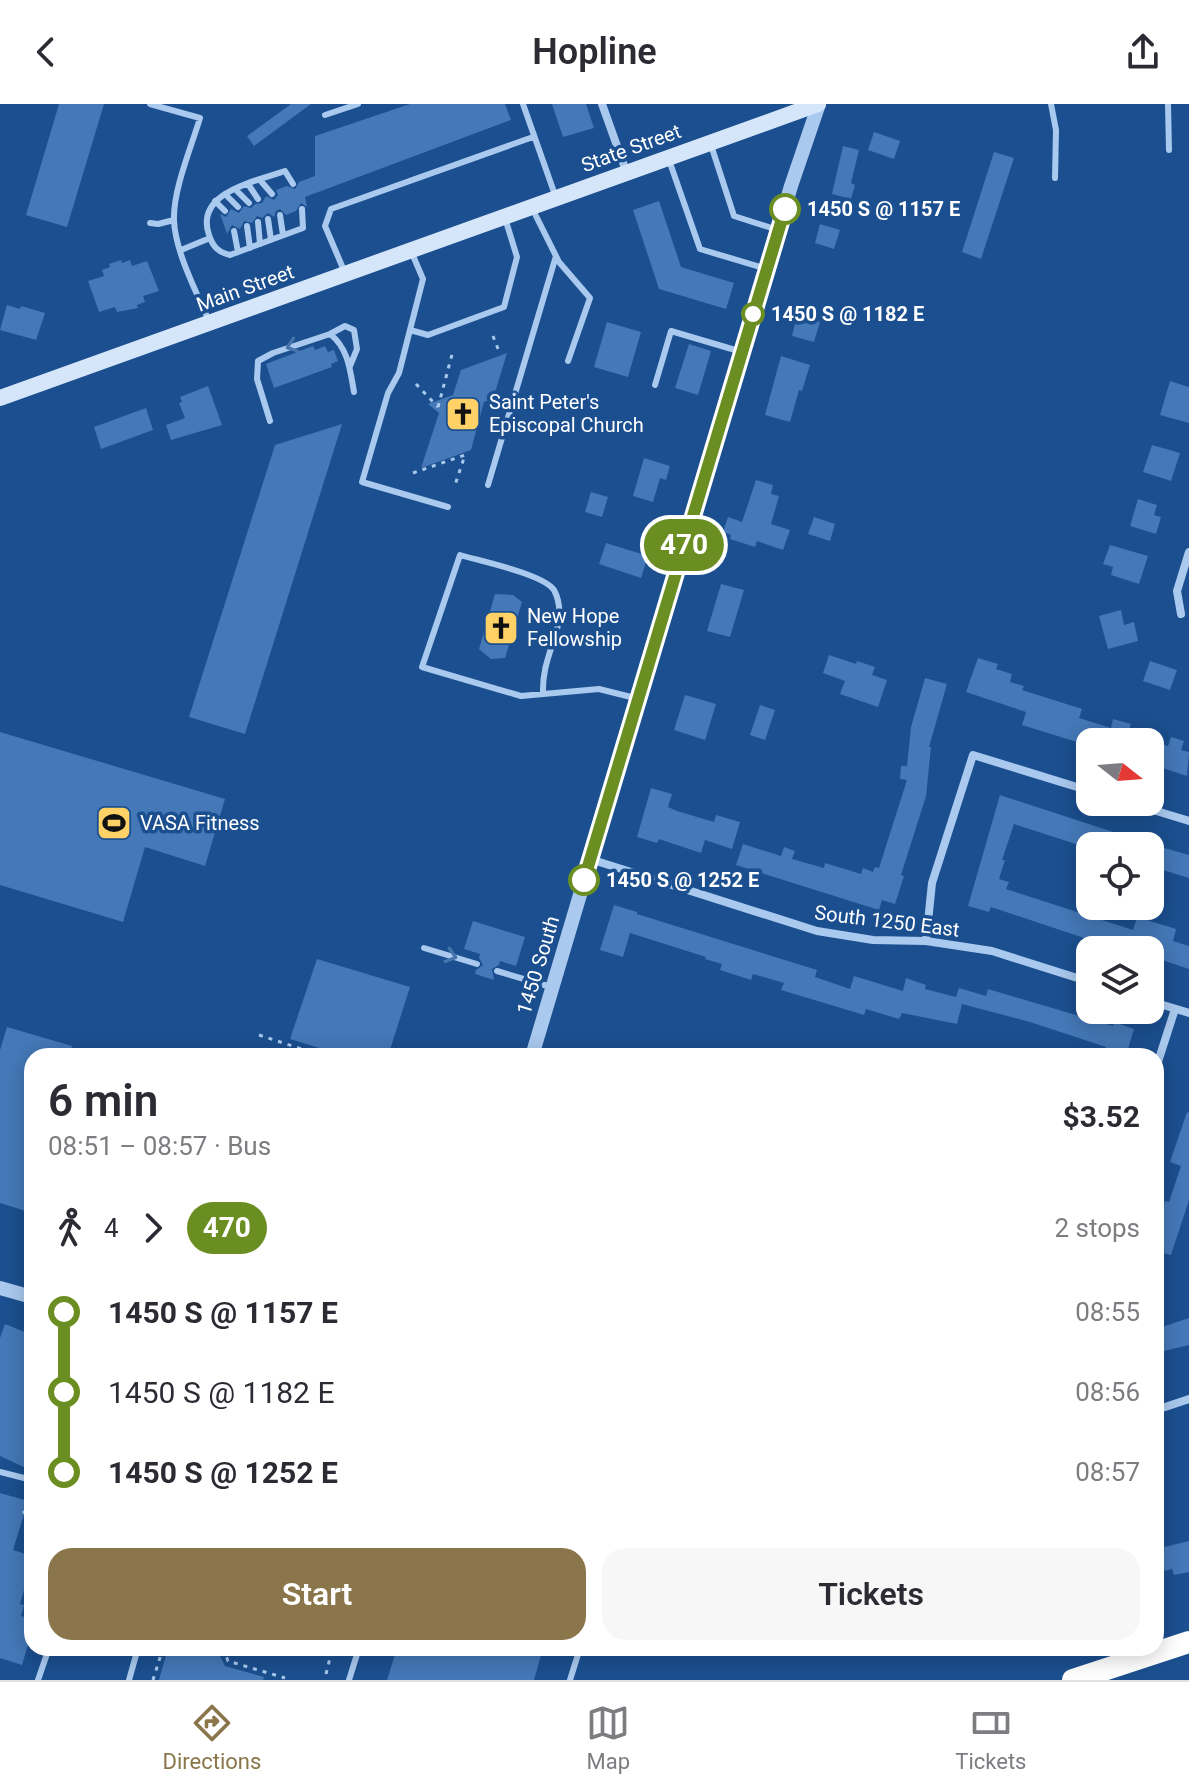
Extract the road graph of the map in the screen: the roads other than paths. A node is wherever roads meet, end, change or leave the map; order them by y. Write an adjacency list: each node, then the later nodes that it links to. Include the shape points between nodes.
1 (150, 104): 32 (lane, via 200,118)
2 (358, 104): 8 (lane)
3 (523, 104): 9 (lane)
4 (602, 104): 13 (street)
5 (818, 104): 10 (main road, State Street); 37 (street, 1450 South)
6 (1051, 104): 14 (lane)
7 (1168, 104): 11 (lane)
8 (325, 115)
9 (533, 137): 21 (lane); 48 (lane, via 331,209 325,226)
10 (710, 141): 12 (main road, State Street); 37 (lane, via 734,216)
11 (1169, 150)
12 (668, 156): 13 (main road, State Street); 47 (lane, via 700,249)
13 (626, 171): 21 (main road, State Street)
14 (1055, 178)
15 (260, 180): 16 (lane); 17 (lane, via 285,171); 20 (lane)
16 (248, 184): 18 (lane); 22 (lane)
17 (293, 184)
18 (235, 189): 19 (lane); 24 (lane)
19 (225, 194): 23 (lane); 25 (lane)
20 (272, 194)
21 (556, 197): 26 (main road, State Street)
22 (258, 199)
23 (215, 201): 28 (lane); 39 (lane, via 207,213)
24 (249, 203)
25 (238, 207)
26 (531, 207): 30 (main road, State Street); 46 (lane)
27 (302, 209): 38 (lane, via 303,228)
28 (225, 211)
29 (280, 215): 38 (lane)
30 (505, 218): 44 (main road, Main Street); 50 (lane, via 517,257 504,307 428,335)
31 (268, 219): 40 (lane)
32 (174, 220): 34 (lane); 43 (lane)
33 (258, 222): 41 (lane)
34 (150, 223)
35 (247, 226): 42 (lane)
36 (234, 231): 45 (lane)
37 (778, 231): 47 (street, 1450 South)
38 (283, 235): 40 (lane)
39 (210, 238): 43 (lane); 45 (lane, via 221,253)
40 (271, 240): 41 (lane)
41 (260, 244): 42 (lane)
42 (250, 248): 45 (lane)
43 (181, 250): 49 (lane)
44 (411, 251): 48 (main road, Main Street); 50 (lane, via 423,279)
45 (238, 252)
46 (556, 256): 53 (lane, via 590,298); 59 (lane)
47 (767, 269): 52 (street, 1450 South)
48 (345, 273): 49 (main road, Main Street)
49 (210, 323): 57 (main road, Main Street)
50 (410, 330): 60 (lane, via 362,482)
51 (330, 334): 54 (lane, via 341,342); 54 (lane, via 345,326 354,330 357,349); 58 (lane, one-way to 58, via 258,361 257,379)
52 (742, 352): 55 (lane, via 671,331); 64 (street, 1450 South)
53 (568, 361)
54 (350, 366): 56 (lane)
55 (655, 385)
56 (354, 392)
57 (0, 398)
58 (270, 421)
59 (488, 485)
60 (448, 507)
61 (1189, 552): 62 (street, via 1177,591)
62 (1181, 614)
63 (543, 694): 63 (lane, via 497,691 422,667 460,555 541,580 553,589 559,620 542,674); 64 (lane, via 599,689)
64 (639, 699): 68 (street, 1450 South)
65 (1076, 787): 69 (street, via 973,755 932,883)
66 (1164, 813): 67 (street)
67 (1189, 821)
68 (590, 859): 69 (street, South 1250 East, via 817,931); 74 (street, 1450 South)
69 (926, 941): 73 (street, South 1250 East, via 992,951)
70 (424, 948): 71 (lane, one-way to 71)
71 (477, 964)
72 (497, 971): 74 (lane)
73 (1076, 978)
74 (552, 988): 78 (street, 1450 South)
75 (1164, 1005): 76 (street)
76 (1175, 1009): 77 (street); 79 (street)
77 (1189, 1013)
78 (534, 1048)
79 (1162, 1048)
80 (0, 1288): 81 (street)
81 (24, 1295)
82 (1189, 1399): 83 (street)
83 (1164, 1407)
84 (0, 1472): 85 (lane)
85 (24, 1478)
86 (1189, 1642): 87 (highway)
87 (1164, 1650)
88 (46, 1656): 93 (lane)
89 (136, 1656): 94 (lane)
90 (356, 1656): 95 (lane)
91 (578, 1656): 96 (lane)
92 (1146, 1656): 97 (highway)
93 (38, 1680)
94 (129, 1680)
95 (349, 1680)
96 (570, 1680)
97 (1073, 1680)

